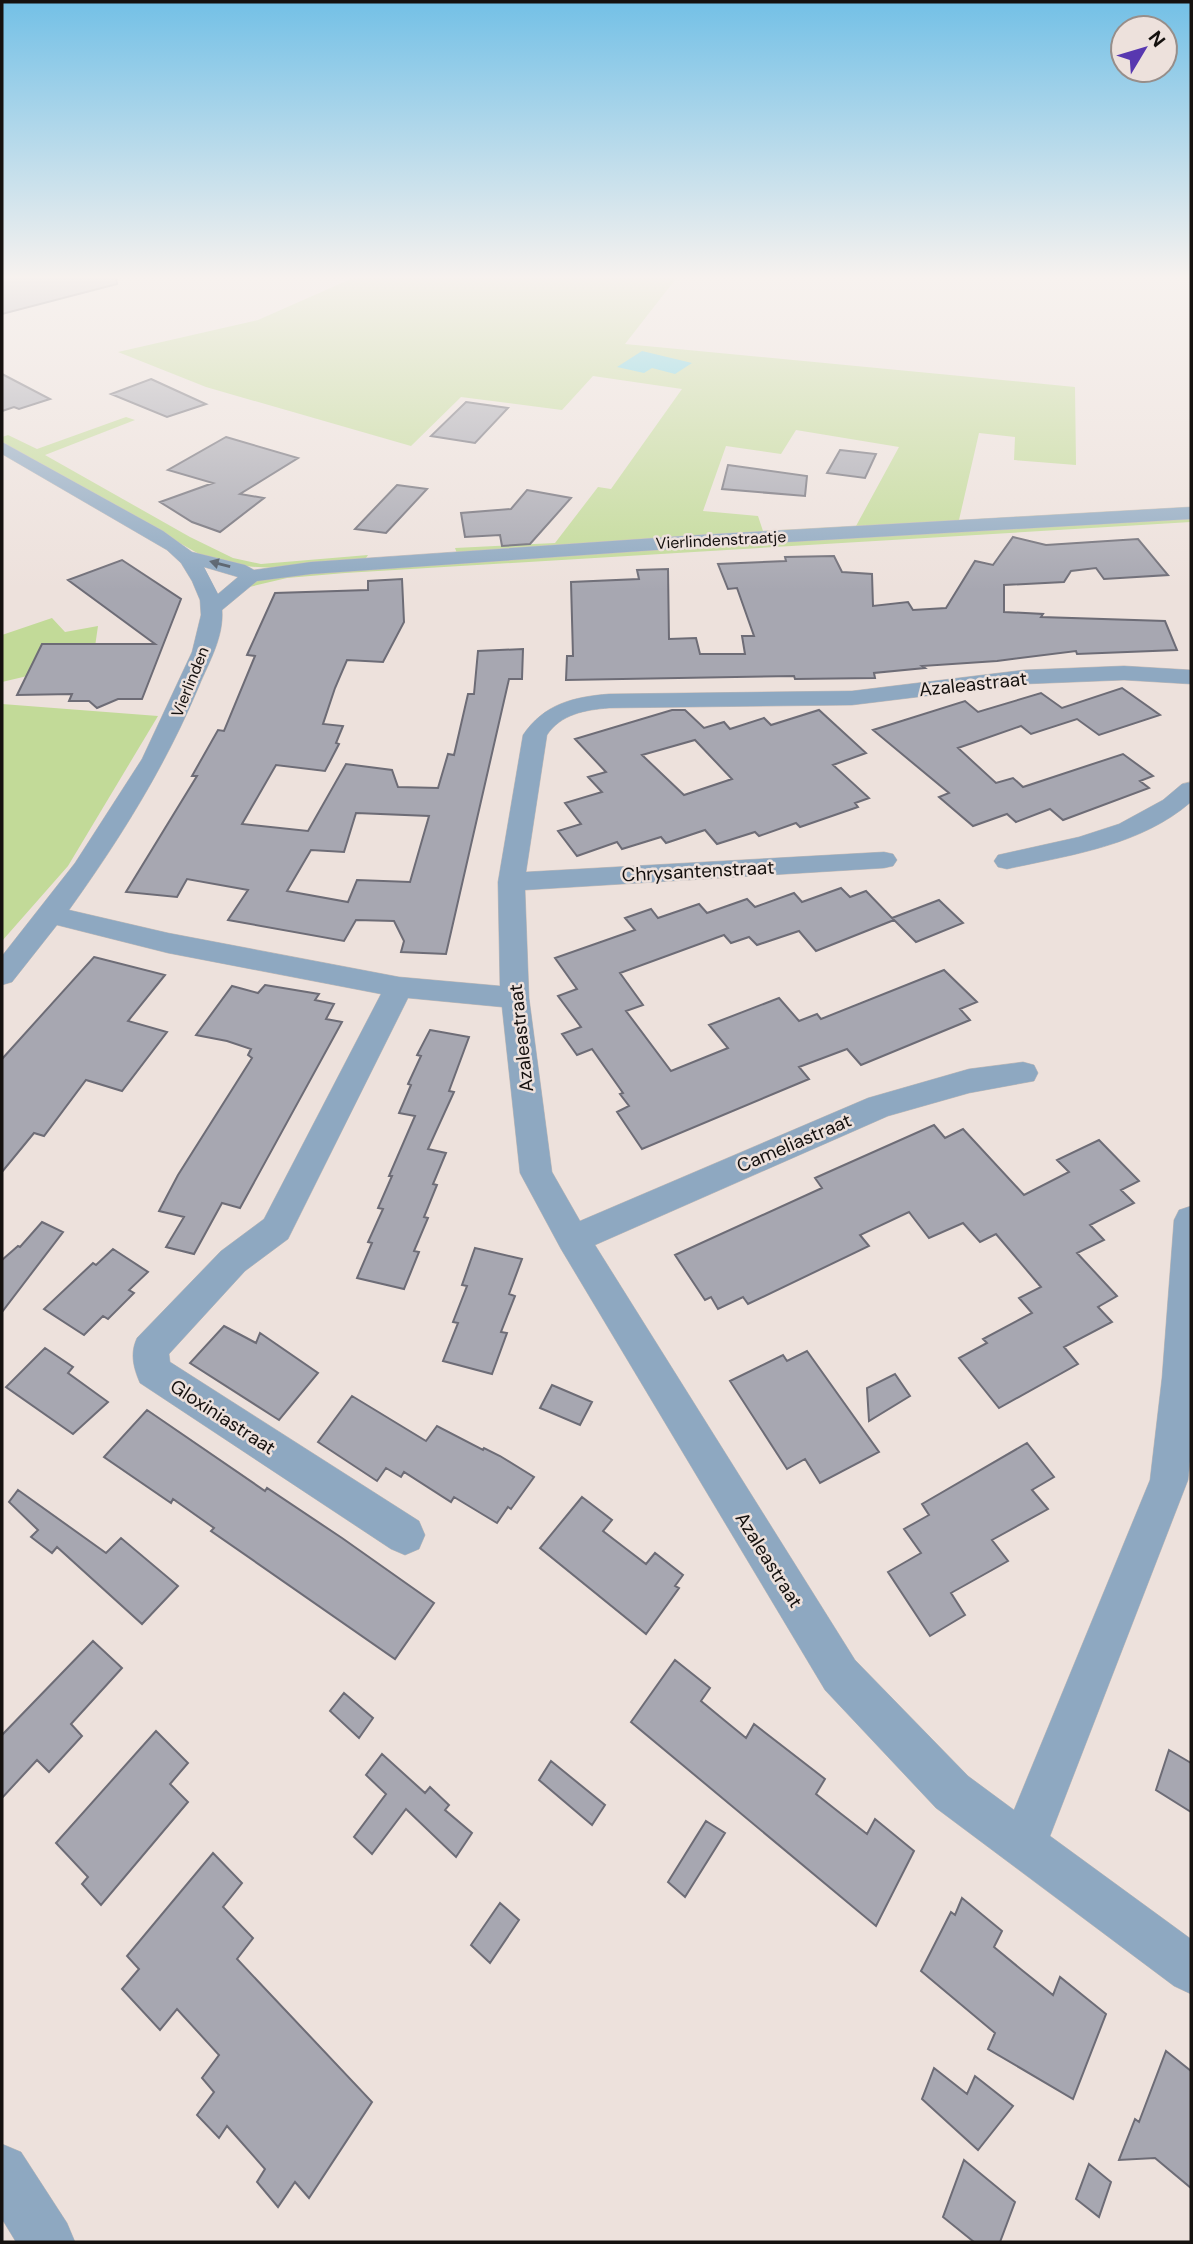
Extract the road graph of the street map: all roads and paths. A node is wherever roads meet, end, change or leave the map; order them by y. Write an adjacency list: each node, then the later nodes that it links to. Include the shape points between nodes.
1 (2, 447): 3 (street)
2 (1191, 513): 4 (street, Vierlindenstraatje, via 461,556)
3 (187, 557): 4 (street, Vierlindenstraatje, one-way to 3); 5 (street)
4 (251, 576): 5 (street)
5 (212, 606): 11 (street, Vierlinden, via 207,639 163,744 133,799)
6 (1191, 677): 10 (street, Azaleastraat, via 1124,673 1024,677 852,698 609,701 568,708 541,724 535,735)
7 (1191, 789): 9 (street, via 1168,811 1127,833)
8 (884, 860): 10 (street, Chrysantenstraat)
9 (1007, 861)
10 (511, 882): 14 (street, Azaleastraat)
11 (51, 915): 12 (street, Vierlinden); 13 (street, via 168,943)
12 (2, 975)
13 (399, 987): 14 (street); 18 (street, Gloxiniastraat, via 276,1229 233,1261 150,1349 153,1371)
14 (515, 998): 17 (street, Azaleastraat, via 536,1173)
15 (1023, 1073): 17 (street, Cameliastraat, via 969,1081 879,1106)
16 (1191, 1220): 19 (street, via 1169,1480)
17 (573, 1239): 19 (street, Azaleastraat, via 840,1675 952,1792)
18 (405, 1535)
19 (1024, 1846): 20 (street, Azaleastraat)
20 (1191, 1969)
21 (2, 2171): 22 (street)
22 (48, 2242)

